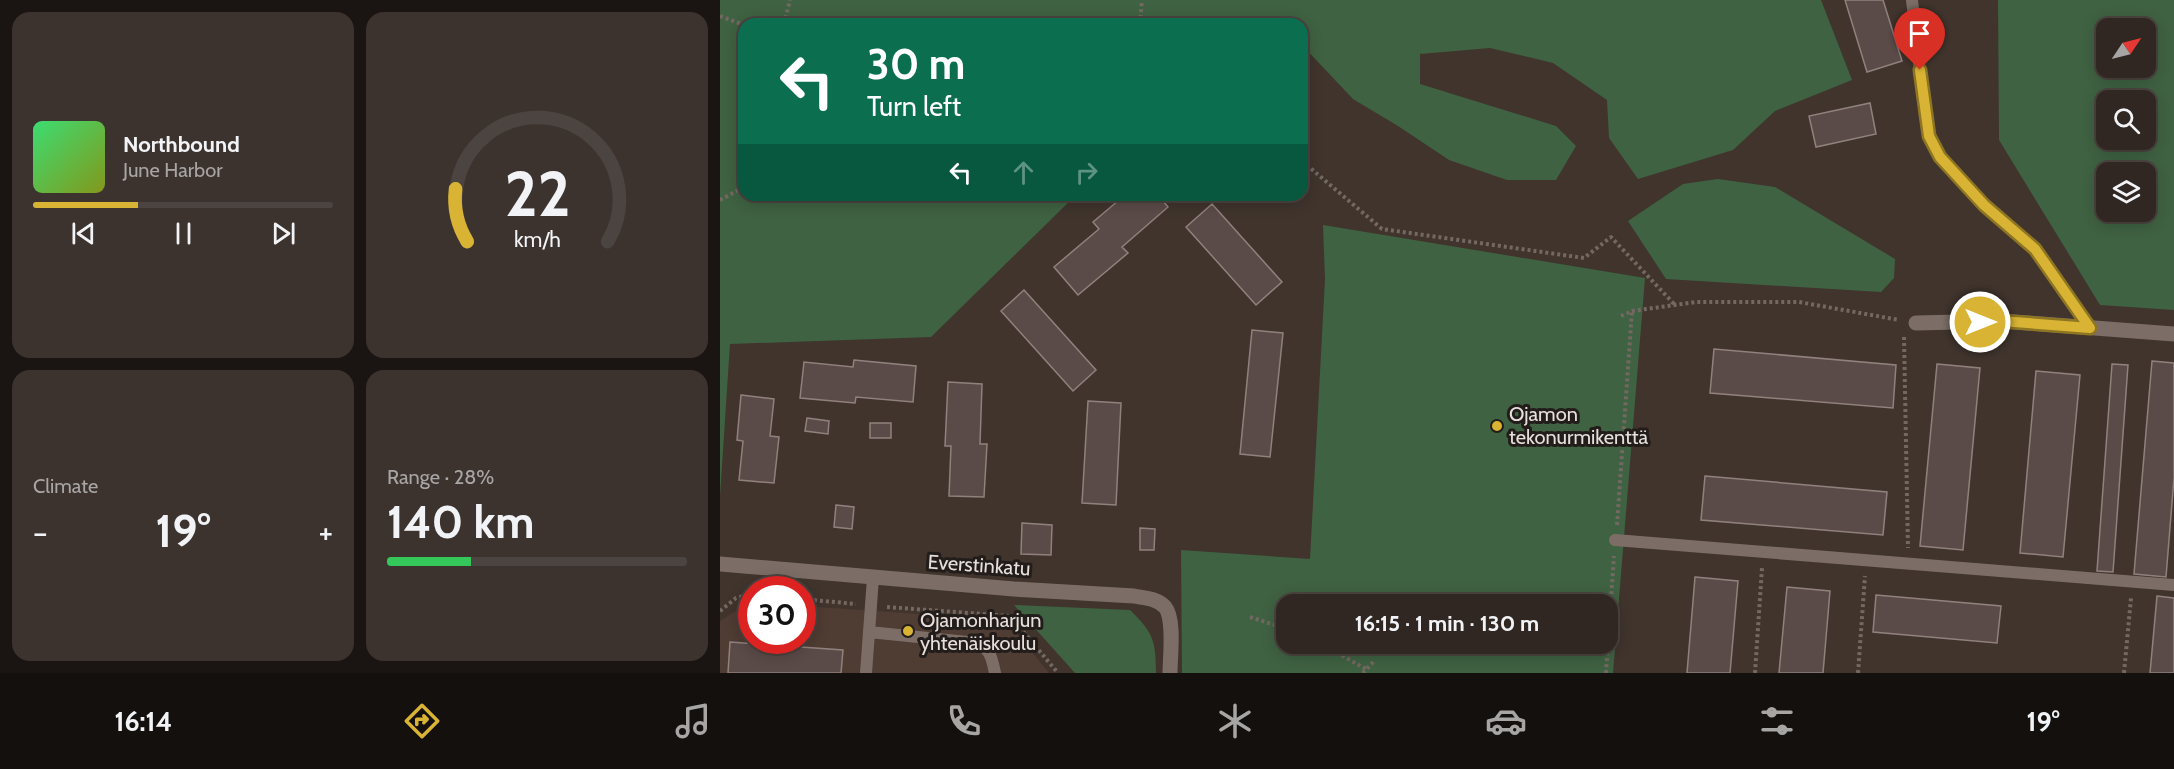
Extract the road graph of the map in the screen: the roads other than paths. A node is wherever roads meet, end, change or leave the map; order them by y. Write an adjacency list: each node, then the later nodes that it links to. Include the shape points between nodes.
1 (1912, 0): 3 (lane, via 1925,116 1929,136 1940,157 1984,205 2035,249)
2 (1910, 322): 3 (street, via 2001,321)
3 (2090, 328): 4 (street)
4 (2174, 334)
5 (1616, 540): 8 (lane)
6 (720, 564): 7 (street, Everstinkatu)
7 (873, 578): 9 (lane); 12 (street, Everstinkatu, via 1152,599 1164,605 1170,616)
8 (2174, 585)
9 (869, 632): 10 (lane); 11 (lane, via 977,643 991,655)
10 (866, 673)
11 (995, 673)
12 (1170, 673)

